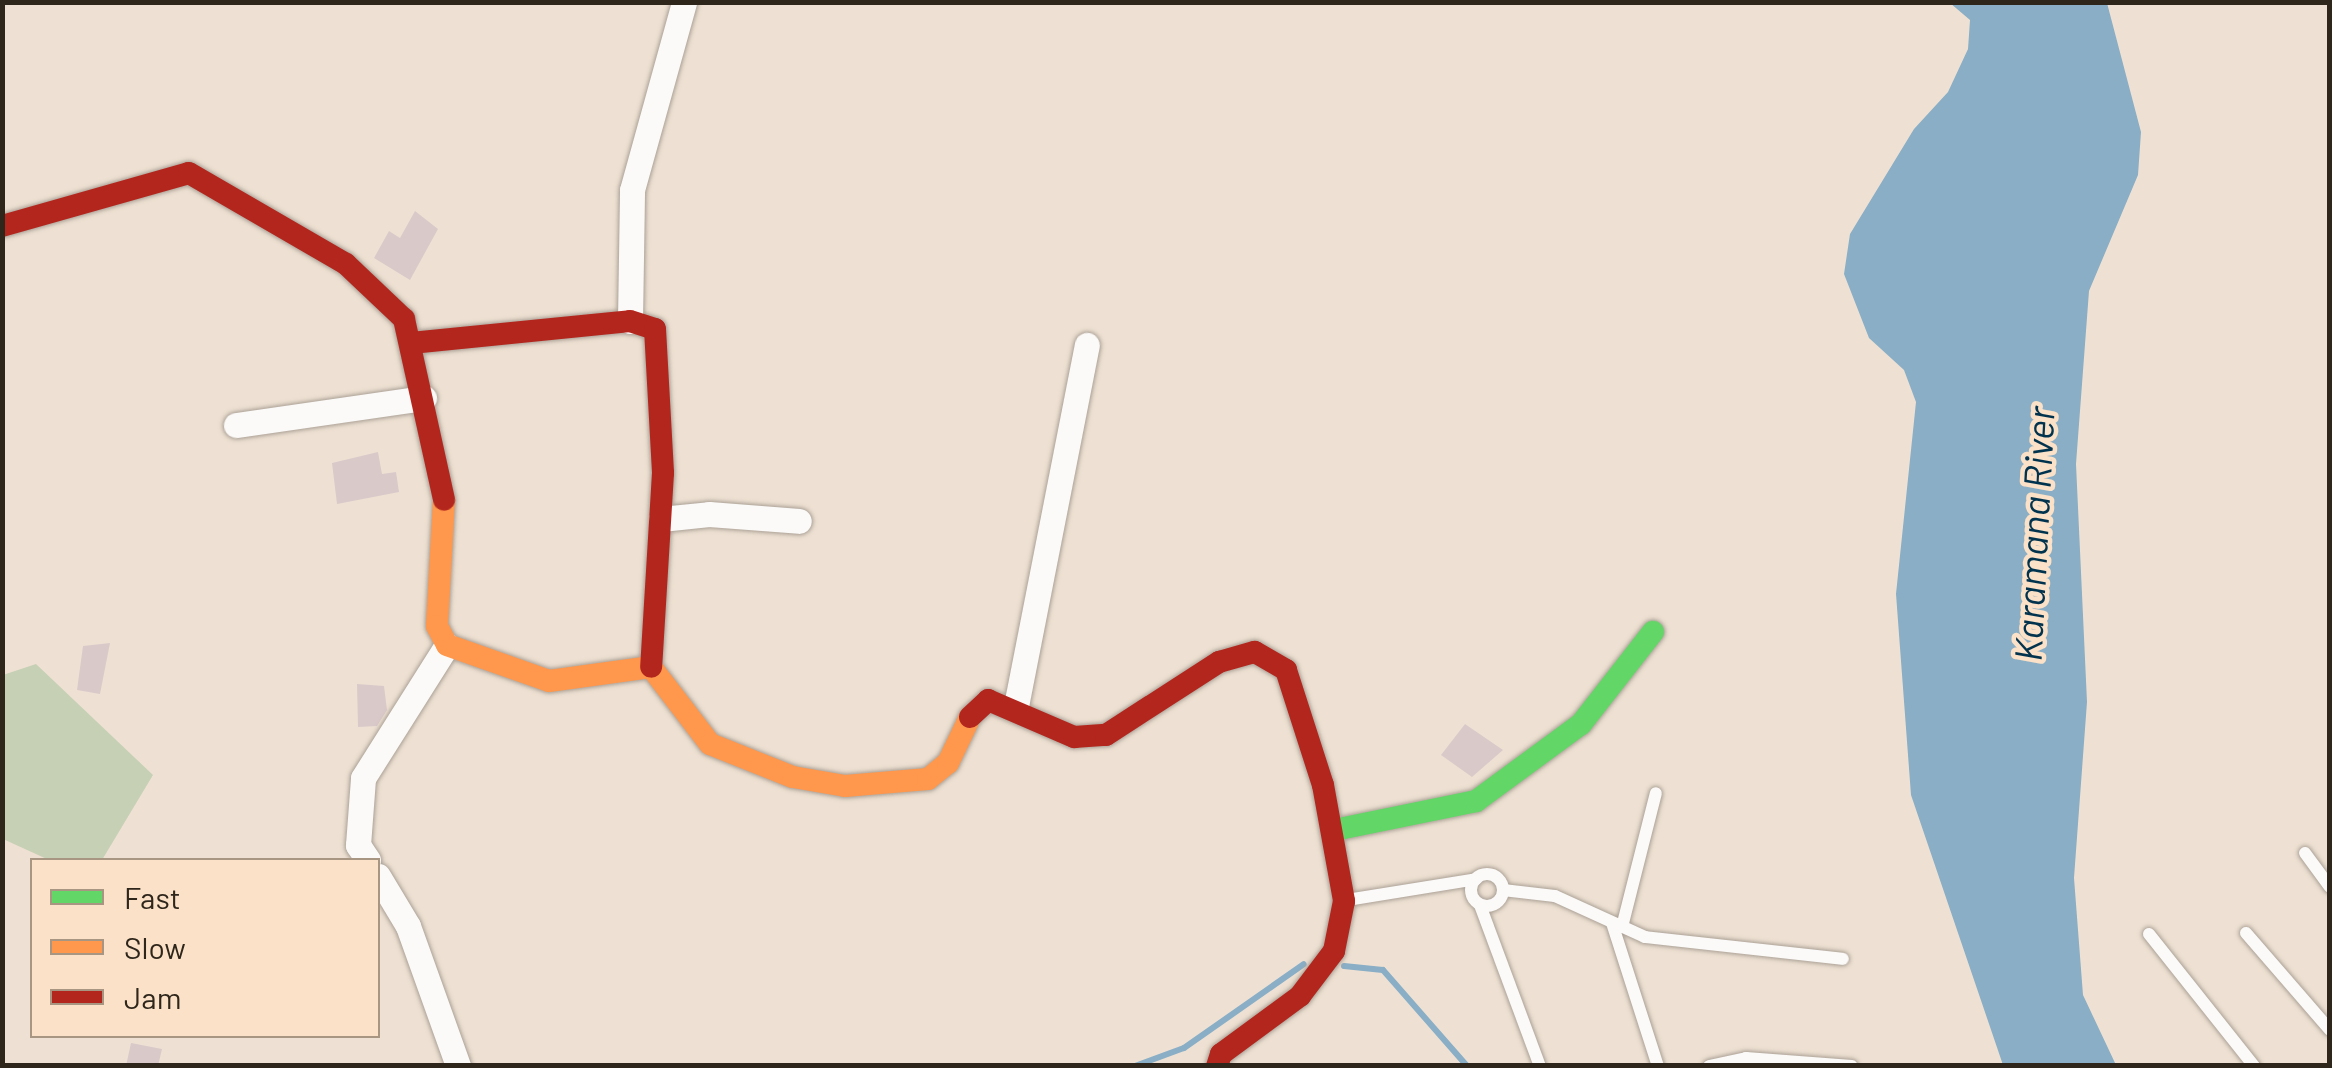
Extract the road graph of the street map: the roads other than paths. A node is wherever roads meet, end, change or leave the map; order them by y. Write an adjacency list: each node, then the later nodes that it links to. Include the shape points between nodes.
1 (684, 2): 3 (street, via 632,190)
2 (2, 226): 4 (street, via 189,173 346,264 404,320)
3 (630, 321): 4 (street); 8 (street, via 655,330 663,401)
4 (412, 343): 6 (street)
5 (1087, 345): 13 (street)
6 (424, 398): 7 (street); 11 (street, via 446,519 438,626)
7 (236, 425)
8 (661, 519): 9 (street, via 710,514); 12 (street)
9 (799, 521)
10 (1653, 632): 15 (street, via 1581,724 1476,800)
11 (447, 645): 12 (street, via 549,681); 17 (street, via 362,778 358,845)
12 (651, 667): 13 (street, via 710,744 793,776 845,786 904,786 928,778 948,763 972,714 988,700)
13 (1016, 706): 15 (street, via 1074,737 1106,735 1219,662 1255,652 1286,670)
14 (1656, 793): 24 (lane)
15 (1334, 830): 22 (street)
16 (2305, 853): 20 (lane)
17 (367, 858)
18 (380, 879): 30 (street, via 408,926)
19 (1476, 879): 21 (lane, via 1491,874); 22 (lane); 23 (lane, via 1471,893)
20 (2330, 887)
21 (1503, 890): 23 (lane, via 1495,904); 24 (lane, via 1555,896)
22 (1344, 901): 31 (street, via 1334,951 1300,996 1221,1054)
23 (1480, 904): 32 (lane)
24 (1617, 925): 27 (lane, via 1645,937); 33 (lane)
25 (2246, 933): 28 (lane)
26 (2149, 934): 36 (lane)
27 (1843, 959)
28 (2330, 1030)
29 (1746, 1062): 34 (lane); 35 (lane)
30 (458, 1066)
31 (1217, 1066)
32 (1540, 1066)
33 (1658, 1066)
34 (1709, 1066)
35 (1852, 1066)
36 (2254, 1066)

